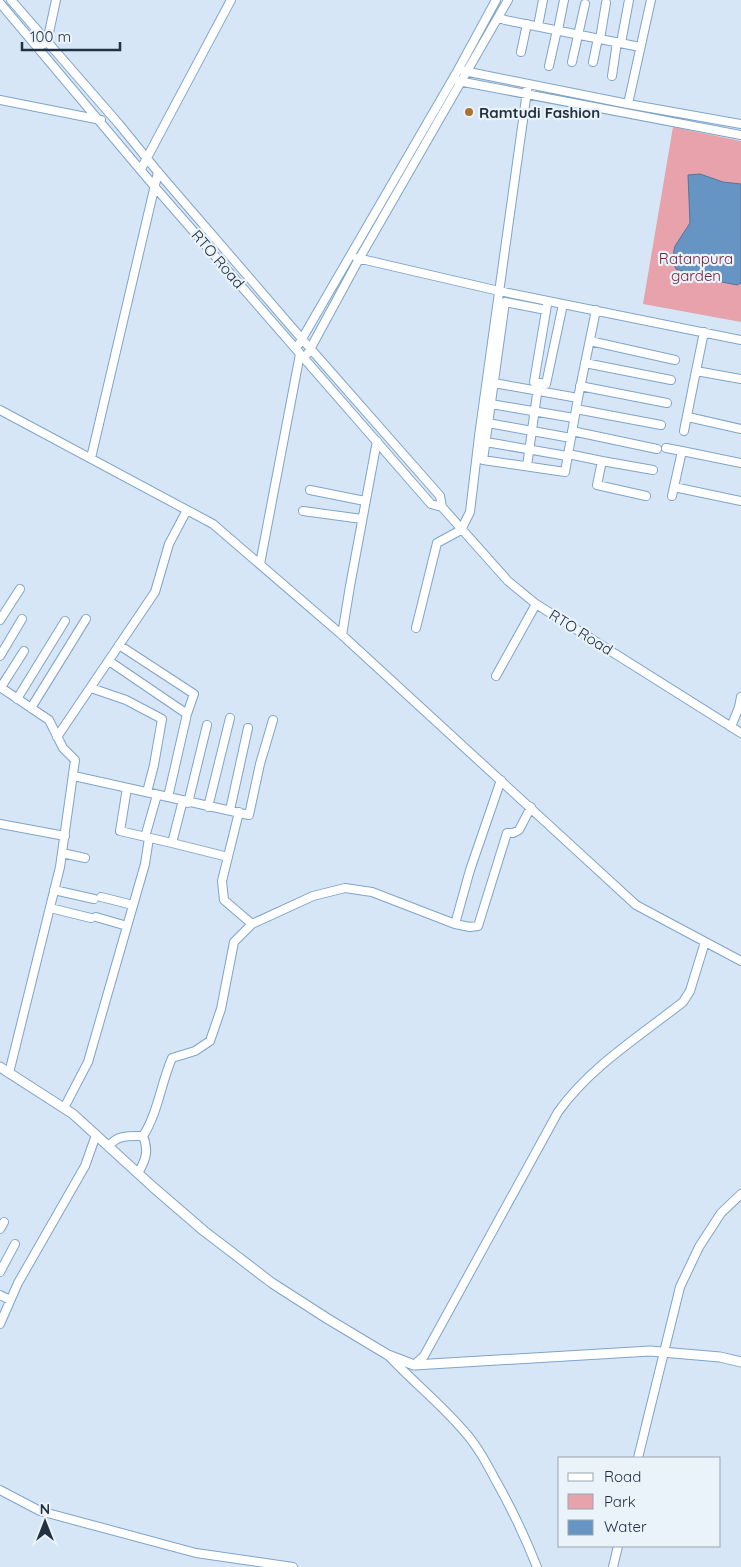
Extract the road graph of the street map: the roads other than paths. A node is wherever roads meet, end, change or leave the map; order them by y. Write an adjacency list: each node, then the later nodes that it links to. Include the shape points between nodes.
1 (11, 0): 19 (street, RTO Road)
2 (56, 0): 19 (street)
3 (231, 0): 40 (street)
4 (496, 0): 27 (street)
5 (508, 0): 13 (street)
6 (543, 0): 15 (street)
7 (564, 0): 16 (street)
8 (628, 0): 20 (street)
9 (651, 0): 21 (street)
10 (0, 3): 22 (street, RTO Road)
11 (606, 3): 18 (street)
12 (585, 4): 17 (street)
13 (498, 17): 14 (street); 28 (street)
14 (527, 24): 15 (street); 23 (street)
15 (538, 26): 16 (street)
16 (557, 30): 17 (street); 26 (street)
17 (578, 34): 18 (street); 24 (street)
18 (599, 38): 20 (street); 25 (street)
19 (47, 42): 22 (street); 37 (street, RTO Road)
20 (619, 42): 21 (street); 29 (street)
21 (640, 47): 35 (street)
22 (38, 48): 36 (street, RTO Road)
23 (521, 52)
24 (572, 62)
25 (593, 62)
26 (549, 66)
27 (458, 70): 28 (street); 30 (street)
28 (467, 72): 31 (street); 32 (street)
29 (612, 76)
30 (452, 80): 31 (street); 44 (street)
31 (461, 82): 33 (street); 45 (street)
32 (528, 84): 33 (street); 35 (street)
33 (526, 95): 39 (street); 46 (street)
34 (0, 100): 36 (street)
35 (628, 104): 38 (street)
36 (100, 120): 37 (street); 41 (street, RTO Road)
37 (118, 123): 40 (street, RTO Road)
38 (741, 124)
39 (741, 134)
40 (146, 158): 41 (street); 42 (street, RTO Road)
41 (141, 169): 43 (street, RTO Road)
42 (158, 172): 43 (street); 52 (street, RTO Road)
43 (154, 186): 56 (street, RTO Road); 88 (street)
44 (350, 256): 45 (street); 52 (street)
45 (359, 259): 46 (street); 55 (street)
46 (499, 291): 47 (street); 103 (street, via 470,512)
47 (547, 300): 49 (street); 50 (street)
48 (562, 309): 64 (street, via 546,384)
49 (546, 310): 62 (street, via 505,302); 64 (street, via 534,382)
50 (596, 310): 51 (street); 53 (street)
51 (704, 332): 54 (street); 59 (street)
52 (302, 339): 55 (street, RTO Road); 56 (street)
53 (590, 340): 57 (street); 58 (street)
54 (741, 340)
55 (310, 349): 56 (street); 65 (street, RTO Road)
56 (300, 354): 67 (street, RTO Road); 104 (street)
57 (676, 360)
58 (585, 364): 60 (street); 63 (street)
59 (696, 371): 61 (street); 73 (street)
60 (671, 380)
61 (741, 380)
62 (494, 383): 64 (street); 69 (street)
63 (580, 386): 66 (street); 68 (street)
64 (538, 387): 66 (street); 72 (street)
65 (352, 397): 67 (street); 99 (street, RTO Road, via 440,496)
66 (578, 398): 70 (street)
67 (343, 403): 81 (street, RTO Road)
68 (667, 403)
69 (491, 404): 72 (street); 75 (street)
70 (576, 409): 74 (street); 76 (street)
71 (0, 410): 88 (street)
72 (535, 411): 74 (street); 78 (street)
73 (688, 417): 77 (street); 79 (street)
74 (574, 418): 80 (street)
75 (488, 423): 78 (street); 82 (street)
76 (660, 425)
77 (741, 429)
78 (532, 431): 80 (street); 85 (street)
79 (684, 432)
80 (571, 434): 83 (street); 87 (street)
81 (377, 441): 97 (street); 99 (street, RTO Road, via 431,504)
82 (486, 442): 85 (street); 91 (street, via 483,460)
83 (657, 448)
84 (666, 448): 86 (street)
85 (530, 449): 87 (street); 91 (street)
86 (682, 451): 90 (street); 93 (street)
87 (568, 455): 89 (street); 91 (street, via 565,472)
88 (91, 458): 100 (street)
89 (602, 461): 92 (street); 95 (street, via 597,486)
90 (741, 463)
91 (527, 466)
92 (653, 470)
93 (674, 487): 96 (street); 98 (street)
94 (310, 490): 97 (street)
95 (646, 496)
96 (672, 496)
97 (365, 501): 102 (street)
98 (741, 501)
99 (442, 507): 103 (street, RTO Road)
100 (187, 510): 104 (street, via 213,524); 113 (street, via 169,544 155,592)
101 (303, 511): 102 (street)
102 (362, 520): 112 (street)
103 (461, 530): 106 (street, RTO Road, via 508,581); 111 (street, via 437,543)
104 (260, 564): 112 (street)
105 (20, 589): 109 (street)
106 (536, 604): 117 (street); 127 (street, RTO Road)
107 (22, 619): 115 (street)
108 (86, 619): 122 (street)
109 (0, 620)
110 (64, 621): 121 (street)
111 (416, 628)
112 (342, 635): 132 (street)
113 (119, 646): 116 (street); 123 (street, via 194,694)
114 (24, 651): 118 (street)
115 (0, 656)
116 (108, 661): 119 (street); 123 (street)
117 (496, 676)
118 (1, 687): 121 (street)
119 (91, 688): 130 (street); 134 (street, via 126,700 162,719)
120 (741, 697): 127 (street)
121 (17, 698): 122 (street)
122 (31, 708): 130 (street, via 49,720)
123 (187, 714): 136 (street)
124 (230, 718): 138 (street)
125 (273, 720): 141 (street, via 249,815)
126 (207, 725): 137 (street)
127 (731, 727): 129 (street, RTO Road)
128 (248, 728): 140 (street)
129 (741, 733)
130 (57, 737): 131 (street, via 75,760)
131 (74, 776): 133 (street); 143 (street)
132 (501, 780): 139 (street); 153 (street)
133 (127, 788): 134 (street); 144 (street, via 120,831)
134 (147, 792): 135 (street)
135 (157, 795): 136 (street); 144 (street)
136 (168, 797): 137 (street)
137 (186, 802): 138 (street); 145 (street)
138 (208, 807): 140 (street)
139 (531, 807): 153 (street, via 519,830 507,833 478,926); 155 (street, via 636,904)
140 (230, 810): 141 (street)
141 (239, 812): 147 (street)
142 (0, 824): 143 (street)
143 (65, 836): 146 (street)
144 (147, 837): 145 (street); 150 (street, via 145,864)
145 (172, 843): 147 (street)
146 (62, 853): 148 (street); 149 (street)
147 (228, 857): 152 (street, via 222,881 224,900)
148 (85, 858)
149 (54, 890): 150 (street); 151 (street)
150 (133, 905): 154 (street)
151 (50, 908): 154 (street); 158 (street)
152 (252, 924): 153 (street, via 313,896 345,888 372,892); 161 (street, via 234,942 222,1009 210,1041 195,1051 172,1058 151,1124)
153 (455, 924)
154 (127, 926): 159 (street, via 88,1062)
155 (705, 942): 156 (street); 173 (street, via 690,991 683,1002 606,1062 558,1112 424,1356)
156 (741, 961)
157 (0, 1067): 158 (main road)
158 (9, 1073): 159 (main road)
159 (64, 1108): 160 (main road)
160 (96, 1134): 162 (main road); 168 (street, via 85,1166)
161 (143, 1136): 162 (street, via 125,1136 113,1140); 163 (street, via 148,1146)
162 (109, 1146): 163 (main road)
163 (138, 1174): 171 (main road, via 204,1231 272,1283)
164 (741, 1194): 170 (street, via 721,1213 699,1247 680,1287)
165 (15, 1244): 166 (street)
166 (0, 1272)
167 (0, 1295): 168 (street)
168 (10, 1300): 169 (street)
169 (0, 1324)
170 (664, 1352): 172 (main road); 173 (main road); 174 (street)
171 (388, 1355): 173 (main road); 178 (street, via 465,1432 506,1498)
172 (741, 1362)
173 (414, 1365)
174 (638, 1457)
175 (0, 1490): 177 (street, via 40,1511 196,1553)
176 (618, 1547): 179 (street)
177 (293, 1567)
178 (537, 1567)
179 (613, 1567)

